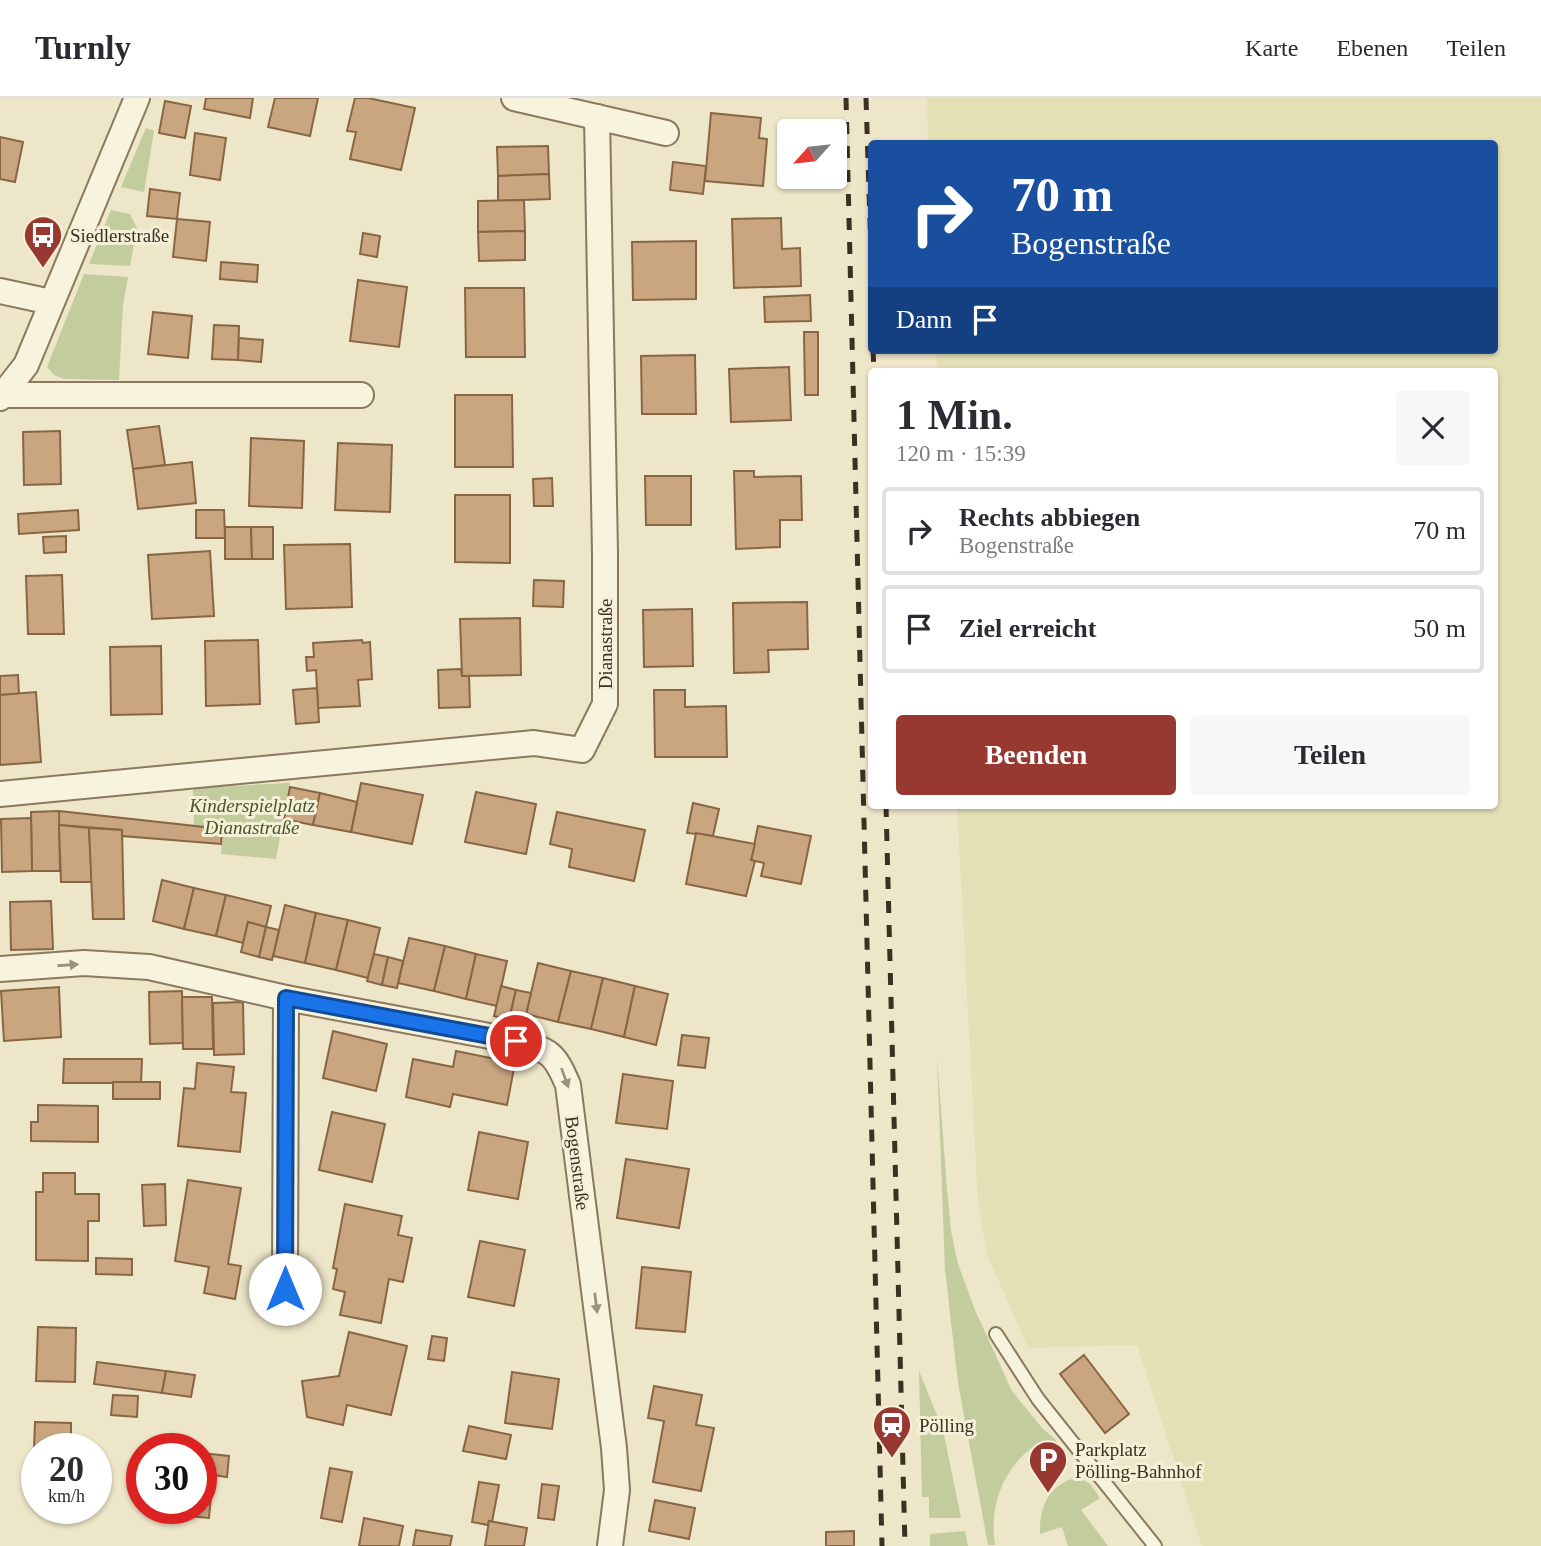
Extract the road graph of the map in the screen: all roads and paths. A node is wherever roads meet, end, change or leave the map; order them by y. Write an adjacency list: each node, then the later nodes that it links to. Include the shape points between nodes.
1 (137, 98): 6 (street)
2 (514, 98): 3 (street)
3 (597, 117): 4 (street); 9 (street, Dianastraße, via 605,704 582,750 534,743)
4 (666, 133)
5 (0, 291): 6 (street)
6 (51, 302): 8 (street, via 26,365)
7 (361, 395): 8 (street)
8 (2, 396)
9 (0, 794)
10 (0, 969): 11 (street, Bogenstraße, one-way to 11, via 84,963 149,967)
11 (286, 998): 12 (street); 14 (street, Bogenstraße, one-way to 14, via 516,1041 542,1049 558,1061 570,1097 614,1448 617,1490)
12 (285, 1289)
13 (996, 1334): 15 (lane, via 1038,1399)
14 (610, 1546)
15 (1155, 1546)

